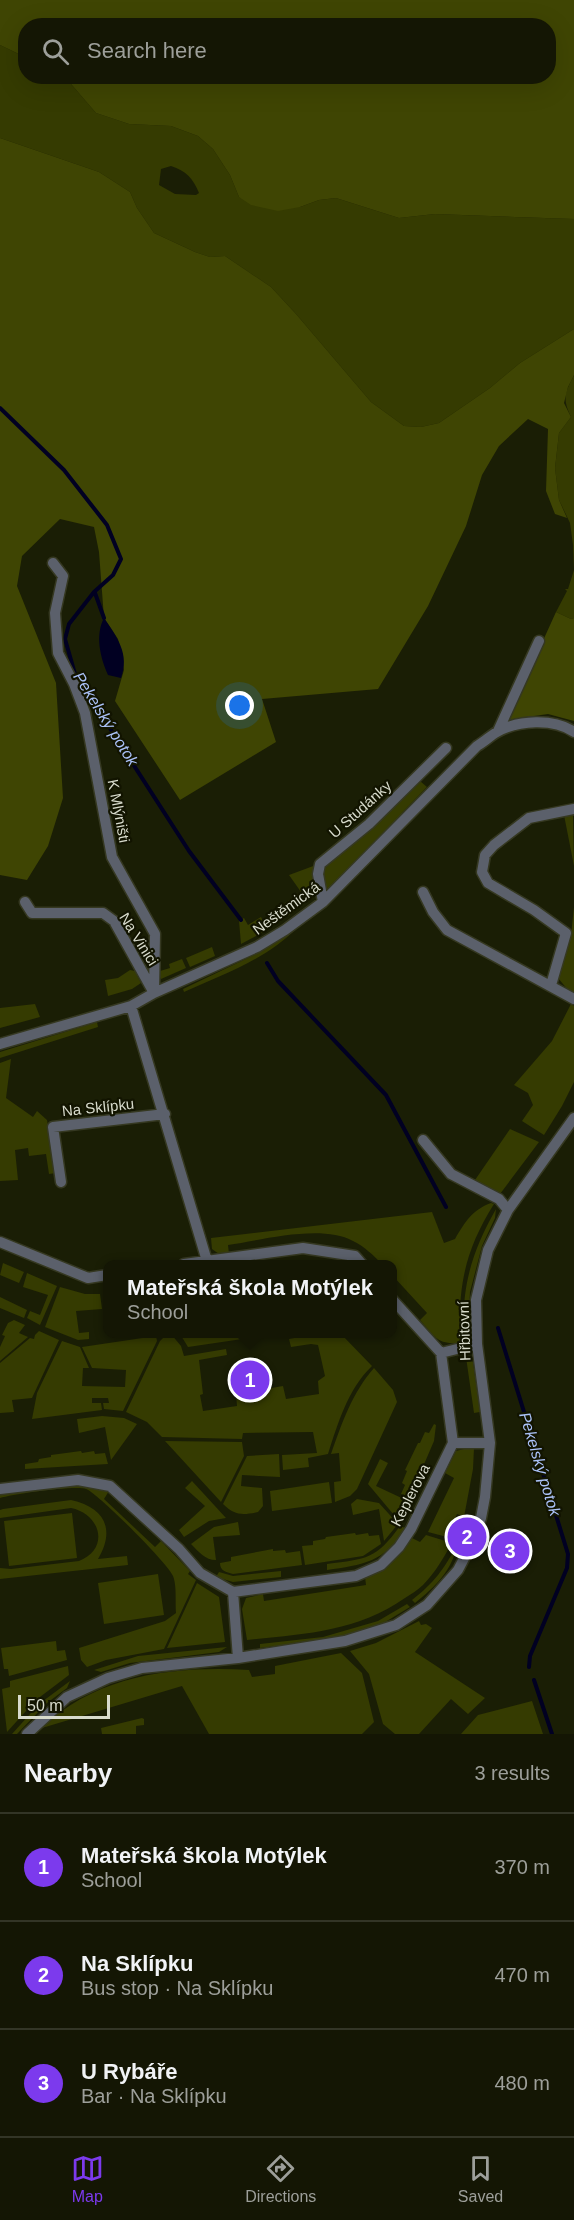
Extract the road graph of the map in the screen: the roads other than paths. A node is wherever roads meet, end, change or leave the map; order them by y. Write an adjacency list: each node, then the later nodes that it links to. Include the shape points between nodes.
1 (53, 563): 11 (street, K Mlýništi, via 63,576 55,613 58,653 85,713 112,857 155,934)
2 (539, 641): 3 (street)
3 (498, 731): 4 (street, Neštěmická, via 539,721 565,726); 9 (street, Neštěmická, via 477,746)
4 (574, 732)
5 (447, 748): 9 (street, U Studánky, via 369,824 320,864)
6 (574, 809): 10 (street, via 528,818 485,855 482,872 488,883 566,933)
7 (423, 892): 10 (street, via 447,930)
8 (25, 902): 11 (street, Na Vinici, via 32,913 103,913 114,921)
9 (323, 902): 11 (street, Neštěmická, via 257,947)
10 (550, 986): 12 (street)
11 (154, 993): 13 (street, Neštěmická)
12 (574, 999)
13 (132, 1006): 14 (street, Neštěmická); 15 (street)
14 (0, 1044)
15 (165, 1114): 18 (street, Na Sklípku, via 53,1126); 21 (street)
16 (574, 1118): 19 (street, Hřbitovní)
17 (423, 1140): 19 (street, via 451,1174 499,1199)
18 (61, 1182)
19 (508, 1210): 26 (street, Hřbitovní, via 488,1251 476,1300)
20 (0, 1242): 24 (street, via 88,1278)
21 (207, 1260)
22 (214, 1260): 23 (street, via 303,1248 355,1256)
23 (358, 1260)
24 (103, 1276)
25 (397, 1304): 27 (street)
26 (477, 1344): 27 (street); 29 (street, Hřbitovní)
27 (441, 1353): 28 (street)
28 (453, 1443): 29 (street); 31 (street, Keplerova, via 411,1528 381,1565 356,1576)
29 (490, 1443): 32 (street, Hřbitovní, via 485,1497 473,1541 458,1570 427,1605 396,1625 345,1641)
30 (0, 1489): 31 (street, via 78,1480 110,1486 200,1573)
31 (233, 1592): 32 (street)
32 (238, 1658): 33 (street, via 142,1668 108,1678 67,1697)
33 (27, 1734)

